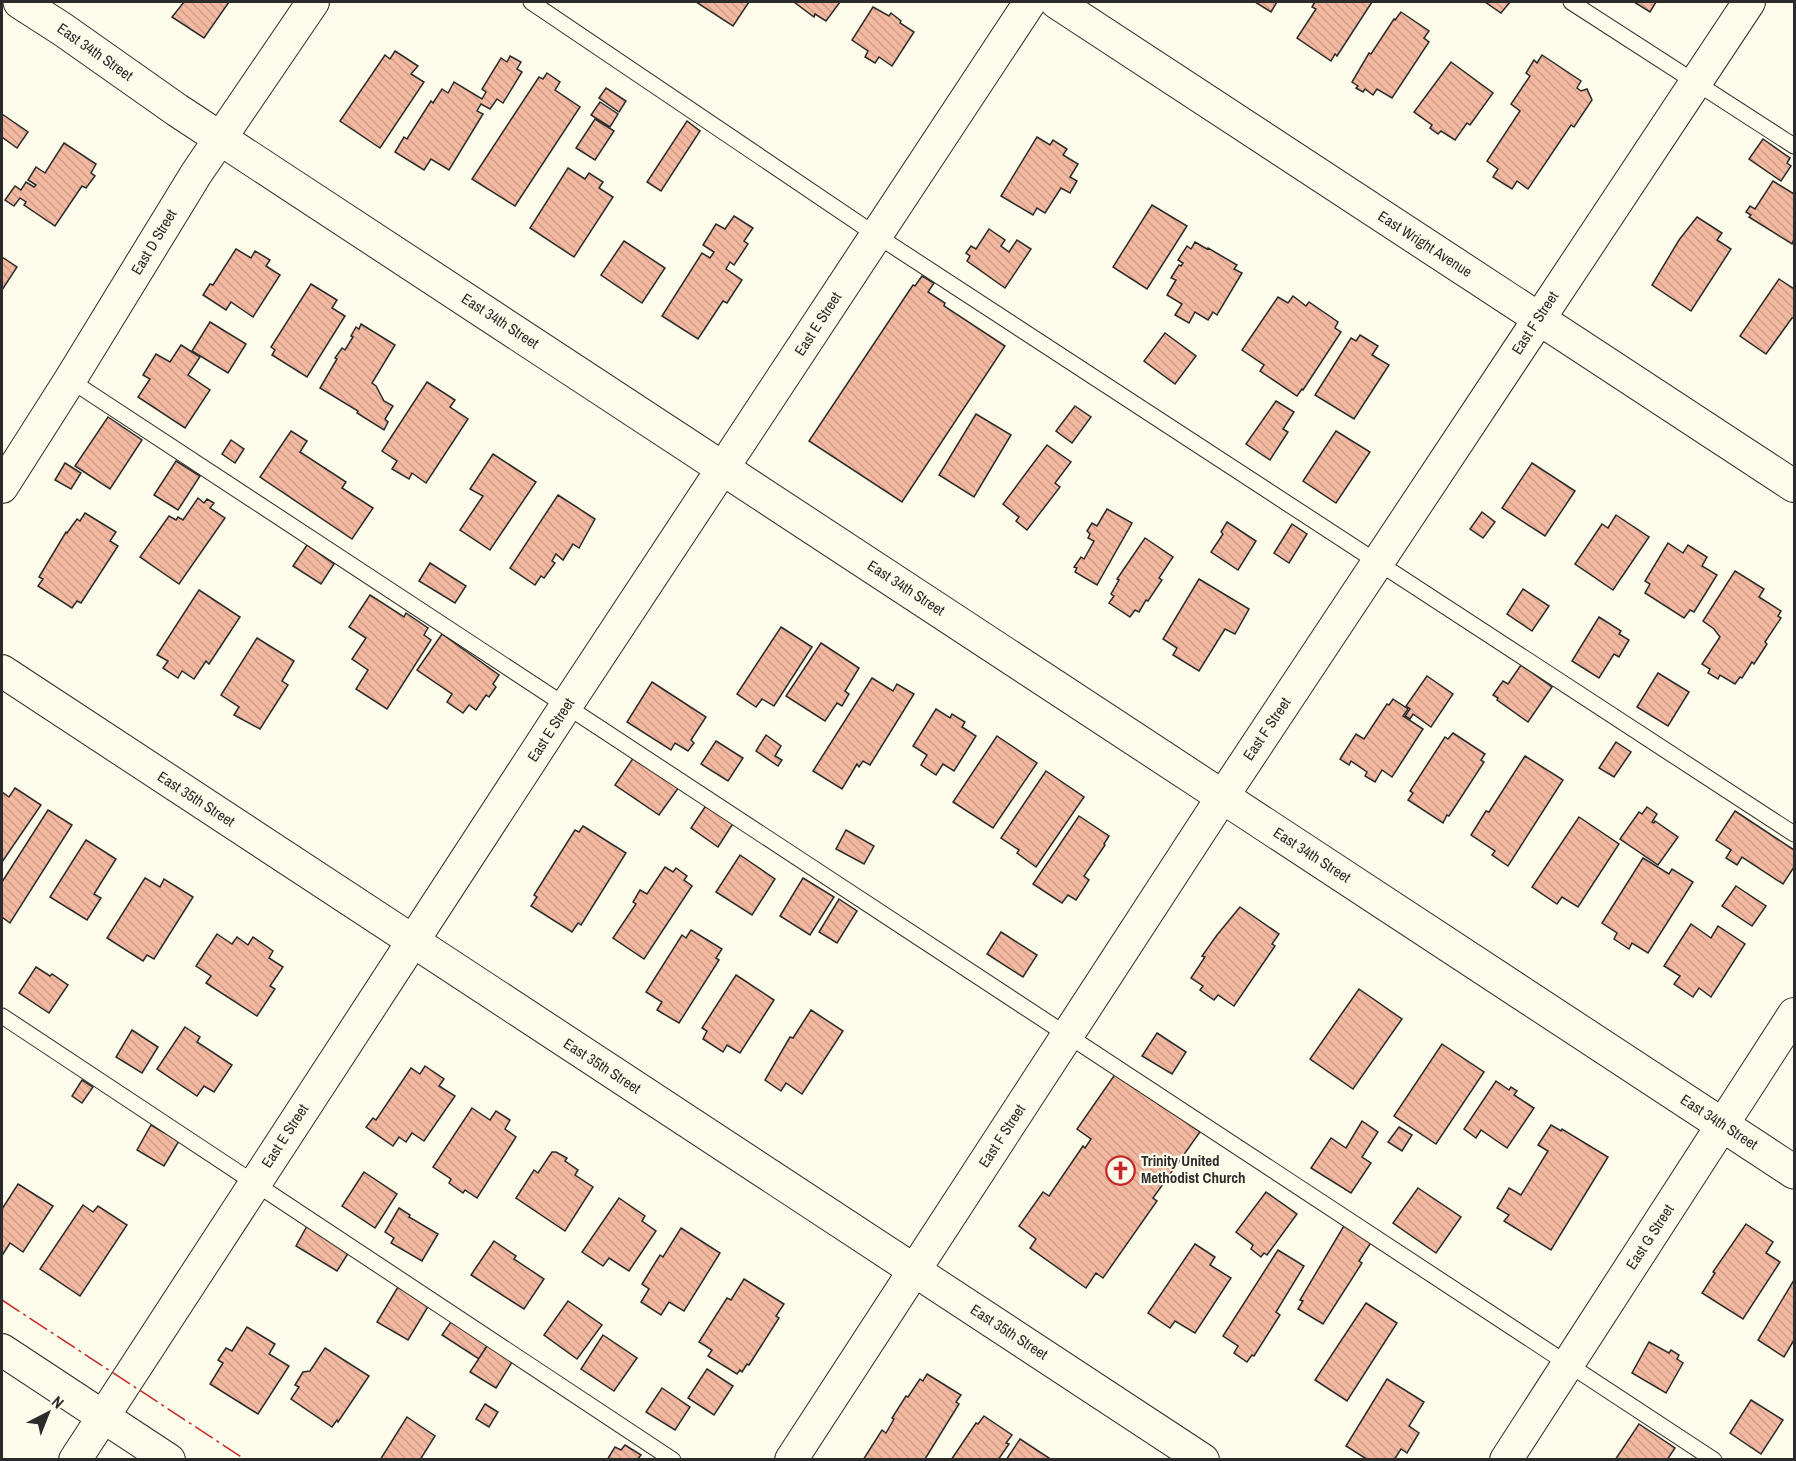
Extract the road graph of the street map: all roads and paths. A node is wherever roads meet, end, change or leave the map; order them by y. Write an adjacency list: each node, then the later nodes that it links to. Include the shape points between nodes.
1 (20, 2): 9 (street, East 34th Street)
2 (313, 2): 9 (street, East D Street)
3 (531, 2): 11 (lane)
4 (1030, 2): 11 (street, East E Street)
5 (1056, 2): 12 (street, East Wright Avenue)
6 (1571, 2): 8 (lane)
7 (1749, 2): 8 (street, East F Street)
8 (1696, 82): 10 (lane); 12 (street, East F Street)
9 (220, 138): 13 (street, East D Street); 14 (street, East 34th Street)
10 (1794, 146)
11 (876, 235): 14 (street, East E Street); 17 (lane)
12 (1539, 318): 15 (street, East Wright Avenue); 17 (street, East F Street)
13 (70, 380): 16 (street, East D Street); 19 (lane)
14 (723, 468): 19 (street, East E Street); 20 (street, East 34th Street)
15 (1794, 486)
16 (2, 487)
17 (1378, 562): 20 (street, East F Street); 21 (lane)
18 (2, 671): 22 (street, East 35th Street)
19 (566, 706): 22 (street, East E Street); 25 (lane)
20 (1223, 796): 25 (street, East F Street); 26 (street, East 34th Street)
21 (1794, 834)
22 (413, 942): 28 (street, East E Street); 29 (street, East 35th Street)
23 (1794, 1014): 26 (street, East G Street)
24 (2, 1016): 28 (lane)
25 (1067, 1035): 29 (street, East F Street); 31 (lane)
26 (1723, 1125): 27 (street, East 34th Street); 31 (street, East G Street)
27 (1794, 1172)
28 (255, 1183): 32 (street, East E Street); 35 (lane)
29 (914, 1270): 36 (street, East F Street); 37 (street, East 35th Street)
30 (2, 1350): 32 (street)
31 (1568, 1364): 38 (street, East G Street); 39 (lane)
32 (102, 1416): 33 (street, East E Street); 34 (street)
33 (75, 1460)
34 (169, 1460)
35 (674, 1460)
36 (791, 1460)
37 (1203, 1460)
38 (1506, 1460)
39 (1714, 1460)

